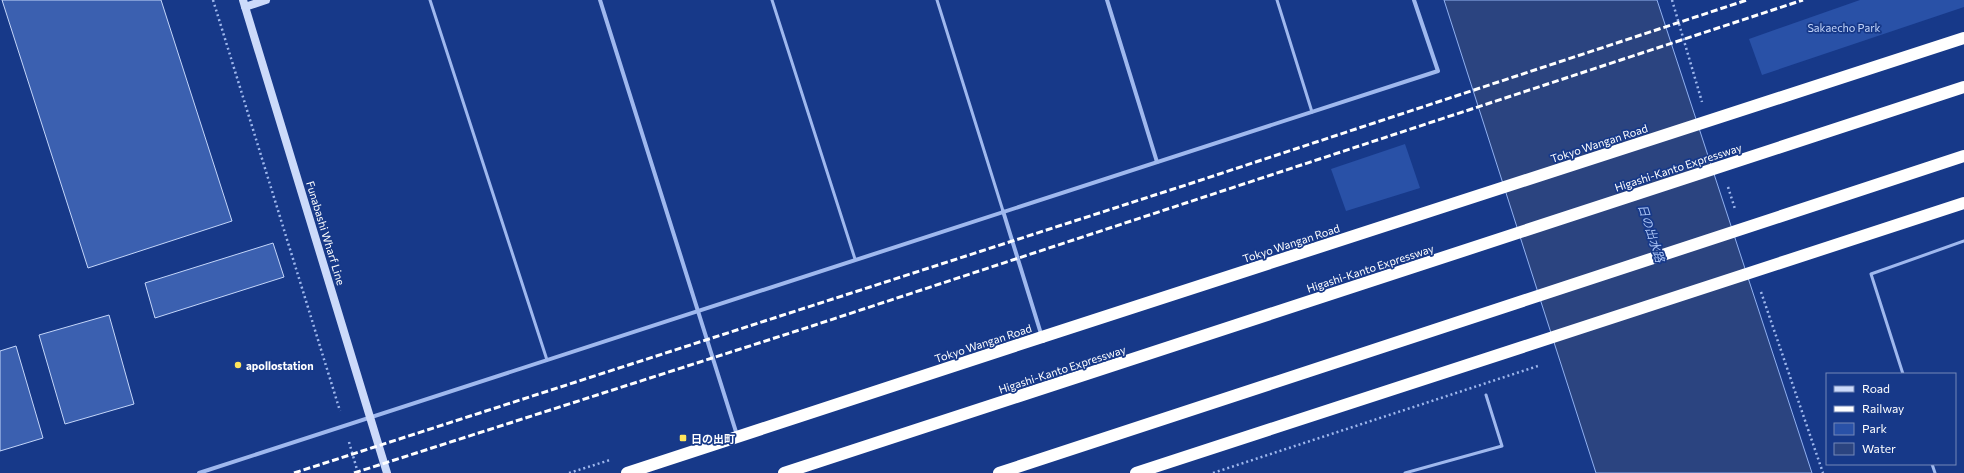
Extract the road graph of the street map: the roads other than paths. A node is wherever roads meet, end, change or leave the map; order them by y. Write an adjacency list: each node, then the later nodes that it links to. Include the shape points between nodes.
1 (266, 0): 9 (main road)
2 (430, 0): 21 (lane)
3 (600, 0): 19 (street)
4 (772, 0): 18 (lane)
5 (937, 0): 16 (lane)
6 (1107, 0): 14 (street)
7 (1276, 0): 12 (lane)
8 (1414, 0): 12 (street, via 1438,71)
9 (244, 3): 24 (main road, Funabashi Wharf Line)
10 (1964, 38): 20 (highway, Tokyo Wangan Road, bridge)
11 (1964, 87): 29 (highway, Higashi-Kanto Expressway, bridge)
12 (1312, 112): 14 (street)
13 (1964, 156): 30 (highway, bridge)
14 (1157, 162): 16 (street)
15 (1964, 203): 31 (highway, bridge)
16 (1003, 211): 18 (street); 20 (street)
17 (1964, 241): 22 (lane, via 1871,274)
18 (855, 259): 19 (street)
19 (697, 312): 21 (street); 25 (street)
20 (1042, 337): 25 (highway, Tokyo Wangan Road)
21 (547, 360): 24 (street)
22 (1903, 373)
23 (1486, 395): 32 (lane, via 1502,446)
24 (370, 417): 26 (street); 27 (main road, Funabashi Wharf Line)
25 (738, 438): 28 (highway, Tokyo Wangan Road)
26 (199, 473)
27 (387, 473)
28 (627, 473)
29 (784, 473)
30 (998, 473)
31 (1136, 473)
32 (1405, 473)

